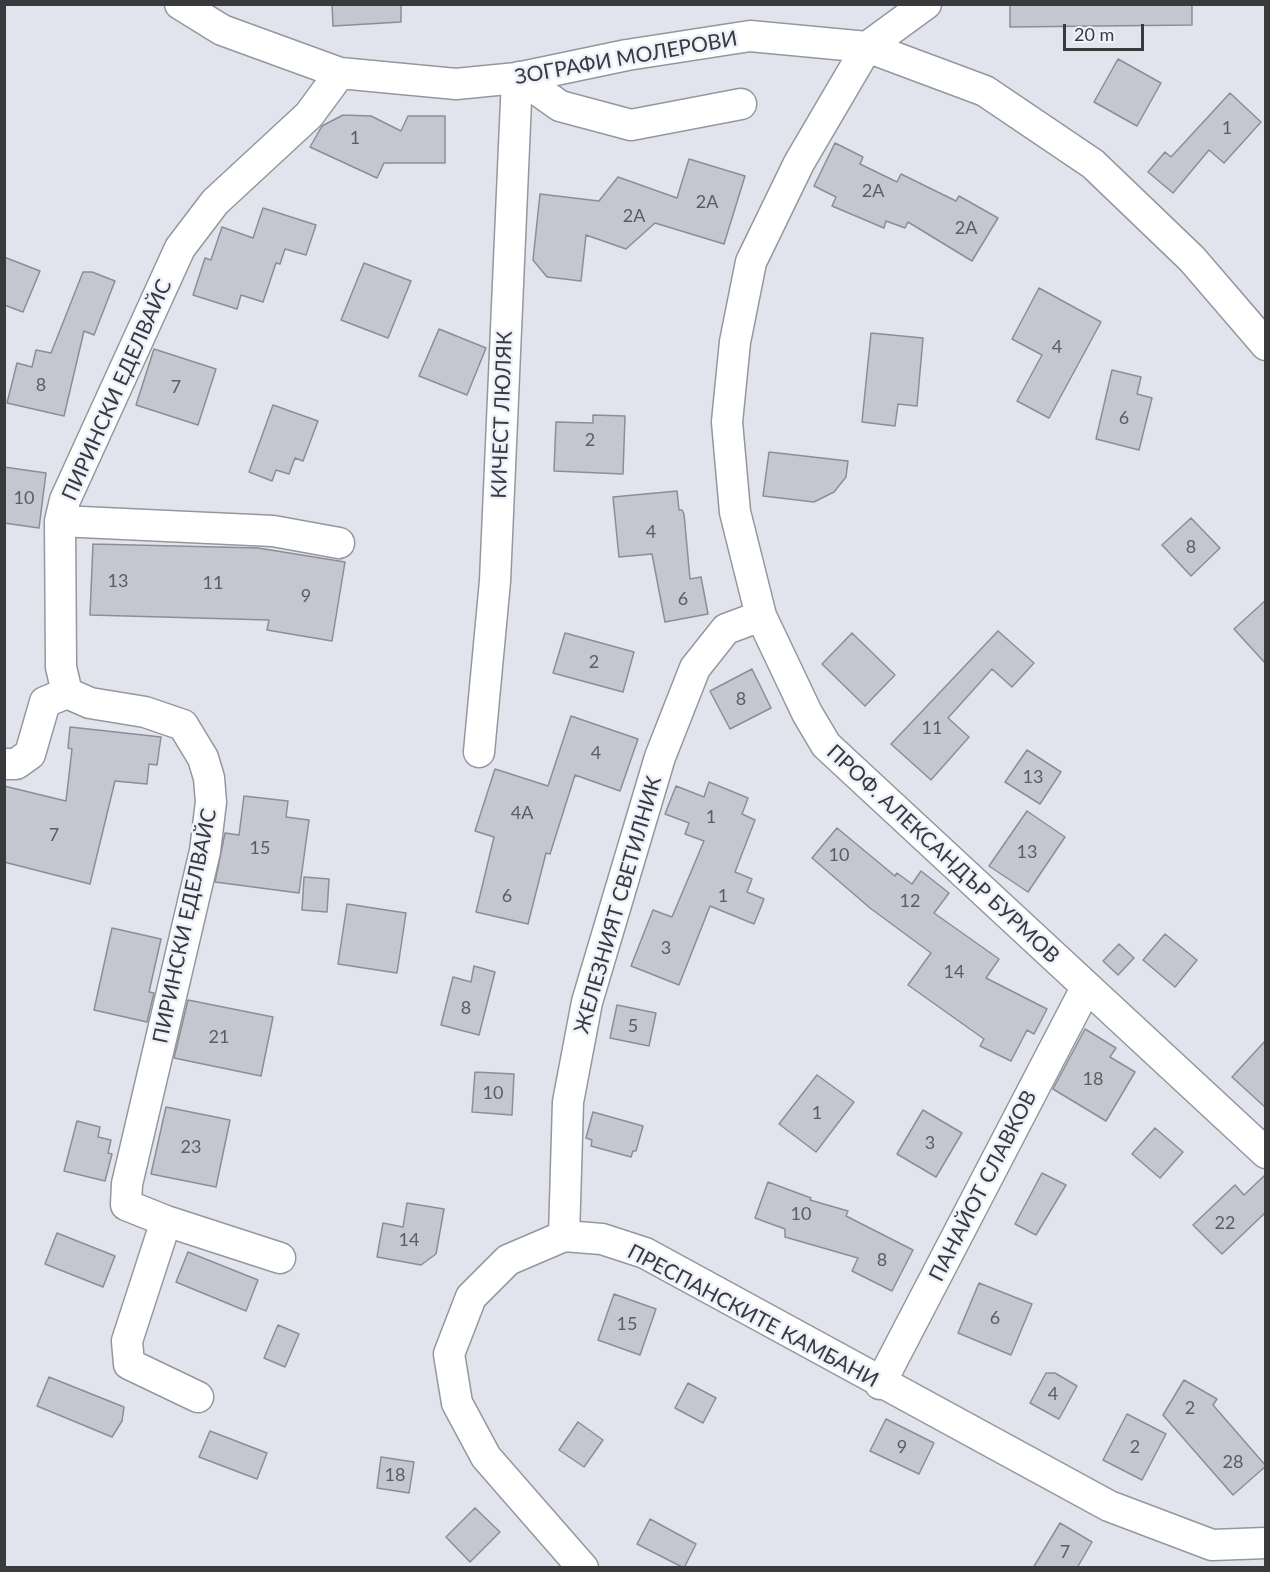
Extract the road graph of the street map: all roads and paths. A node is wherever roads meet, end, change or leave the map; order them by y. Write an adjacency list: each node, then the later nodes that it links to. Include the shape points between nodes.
1 (180, 4): 4 (street, ЗОГРАФИ МОЛЕРОВИ, via 222,30)
2 (926, 4): 3 (street)
3 (867, 47): 5 (street, ЗОГРАФИ МОЛЕРОВИ, via 750,36 627,55); 7 (street, ЗОГРАФИ МОЛЕРОВИ, via 985,91 1093,164 1192,259); 10 (street, ПРОФ. АЛЕКСАНДЪР БУРМОВ, via 799,163 756,252 735,342 727,422 735,512)
4 (340, 73): 5 (street, ЗОГРАФИ МОЛЕРОВИ, via 456,84); 8 (street, ПИРИНСКИ ЕДЕЛВАЙС, via 309,115 215,202 180,248 65,500)
5 (518, 78): 6 (street, via 560,106 631,125); 12 (street, КИЧЕСТ ЛЮЛЯК, via 495,581)
6 (741, 104)
7 (1266, 345)
8 (60, 521): 9 (street, via 273,531); 11 (street, ПИРИНСКИ ЕДЕЛВАЙС, via 61,667)
9 (339, 543)
10 (761, 616): 14 (street, ПРОФ. АЛЕКСАНДЪР БУРМОВ, via 826,745); 17 (street, ЖЕЛЕЗНИЯТ СВЕТИЛНИК, via 726,629 695,668 660,757 585,1013 568,1102)
11 (67, 693): 13 (street, via 45,702 30,754 16,764); 16 (street, ПИРИНСКИ ЕДЕЛВАЙС, via 90,703 145,712 183,725 203,758 209,778 211,802 205,850 127,1184 126,1205)
12 (479, 752)
13 (4, 764)
14 (1086, 988): 15 (street, ПРОФ. АЛЕКСАНДЪР БУРМОВ); 19 (street, ПАНАЙОТ СЛАВКОВ)
15 (1266, 1153)
16 (166, 1221): 18 (street); 20 (street, via 127,1341 129,1364)
17 (564, 1236): 19 (street, ПРЕСПАНСКИТЕ КАМБАНИ, via 602,1239 645,1253); 22 (street, ПРЕСПАНСКИТЕ КАМБАНИ, via 508,1260 471,1297 449,1354 458,1403 486,1456)
18 (280, 1258)
19 (880, 1384): 21 (street, ПРЕСПАНСКИТЕ КАМБАНИ, via 1109,1506 1212,1545)
20 (198, 1397)
21 (1266, 1543)
22 (583, 1568)

